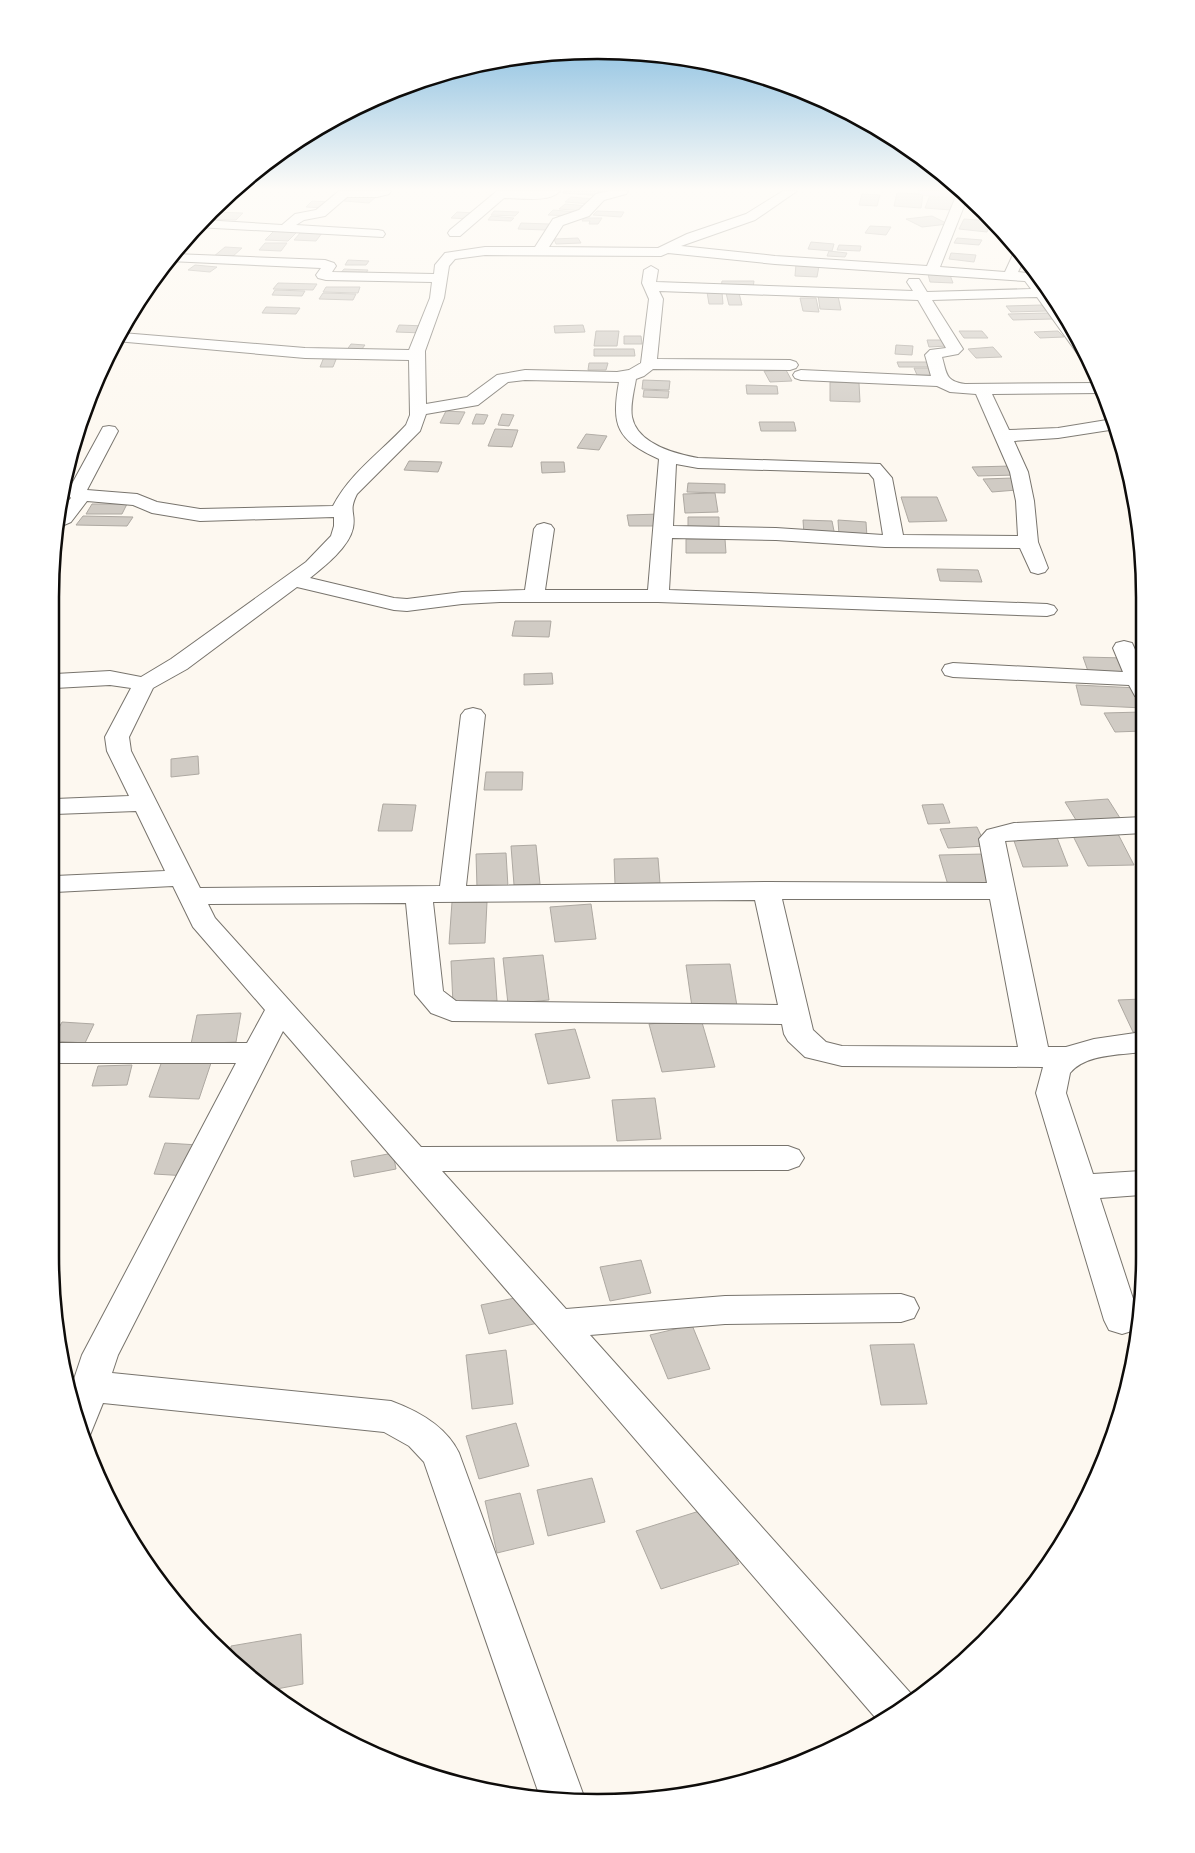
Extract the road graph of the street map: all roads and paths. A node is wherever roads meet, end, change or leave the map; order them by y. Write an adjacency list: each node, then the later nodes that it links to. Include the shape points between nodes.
1 (410, 277): 5 (street)
2 (651, 277): 8 (street)
3 (912, 277): 9 (street)
4 (1016, 277): 6 (street)
5 (440, 278): 11 (street, via 437,298)
6 (1034, 282)
7 (1034, 283): 9 (street)
8 (651, 286): 9 (street); 12 (street, via 656,299)
9 (921, 296): 14 (street, via 955,349 933,355)
10 (126, 338): 11 (street, via 326,354)
11 (417, 355): 17 (street)
12 (648, 364): 13 (street, via 646,369); 14 (street, via 796,370)
13 (628, 376): 17 (street, via 525,375 503,378 472,400); 21 (street, via 625,425 645,444)
14 (941, 381): 16 (street, via 950,386)
15 (1094, 388): 16 (street)
16 (982, 389): 20 (street)
17 (418, 411): 23 (street, via 414,427 349,492)
18 (1108, 425): 20 (street, via 1058,433)
19 (109, 431): 22 (street, via 88,455 76,493)
20 (1003, 436): 28 (street, via 1019,472 1026,501)
21 (668, 457): 26 (street); 27 (street, via 698,463 874,468 883,478)
22 (82, 496): 23 (street, via 137,500 152,507 200,515); 24 (street)
23 (343, 511): 30 (street, via 344,526 340,538)
24 (65, 517)
25 (544, 529): 31 (street)
26 (663, 532): 27 (street); 32 (street)
27 (894, 541): 28 (street)
28 (1028, 542): 29 (street)
29 (1038, 568)
30 (294, 580): 31 (street, via 407,605 462,598); 38 (street, via 179,664)
31 (534, 596): 32 (street)
32 (658, 596): 33 (street)
33 (1047, 610)
34 (1124, 648): 36 (street)
35 (954, 670): 39 (street)
36 (1136, 674)
37 (59, 681): 38 (street, via 110,678)
38 (145, 684): 41 (street, via 117,737 119,751)
39 (1136, 685)
40 (473, 715): 49 (street)
41 (145, 803): 42 (street); 45 (street)
42 (59, 807)
43 (1136, 825): 47 (street, via 1014,831 996,835 992,839)
44 (59, 884): 45 (street)
45 (186, 887): 48 (street); 50 (street, via 203,921)
46 (766, 890): 47 (street); 49 (street); 51 (street)
47 (1002, 891): 55 (street)
48 (419, 895): 49 (street); 51 (street, via 429,994 441,1006 452,1011)
49 (452, 895)
50 (280, 1008): 54 (street); 58 (street)
51 (794, 1015): 55 (street, via 799,1034 816,1050 842,1056)
52 (1136, 1043): 56 (street)
53 (59, 1053): 54 (street)
54 (257, 1053): 64 (street, via 100,1355)
55 (1035, 1057): 56 (street)
56 (1066, 1057): 60 (street, via 1056,1070 1052,1093)
57 (788, 1158): 58 (street)
58 (413, 1160): 63 (street)
59 (1136, 1183): 60 (street)
60 (1081, 1187): 62 (street)
61 (901, 1308): 63 (street, via 724,1310)
62 (1122, 1320)
63 (558, 1324): 66 (street)
64 (90, 1386): 65 (street); 67 (street, via 391,1417 422,1435 440,1453)
65 (82, 1411)
66 (893, 1705)
67 (561, 1793)

